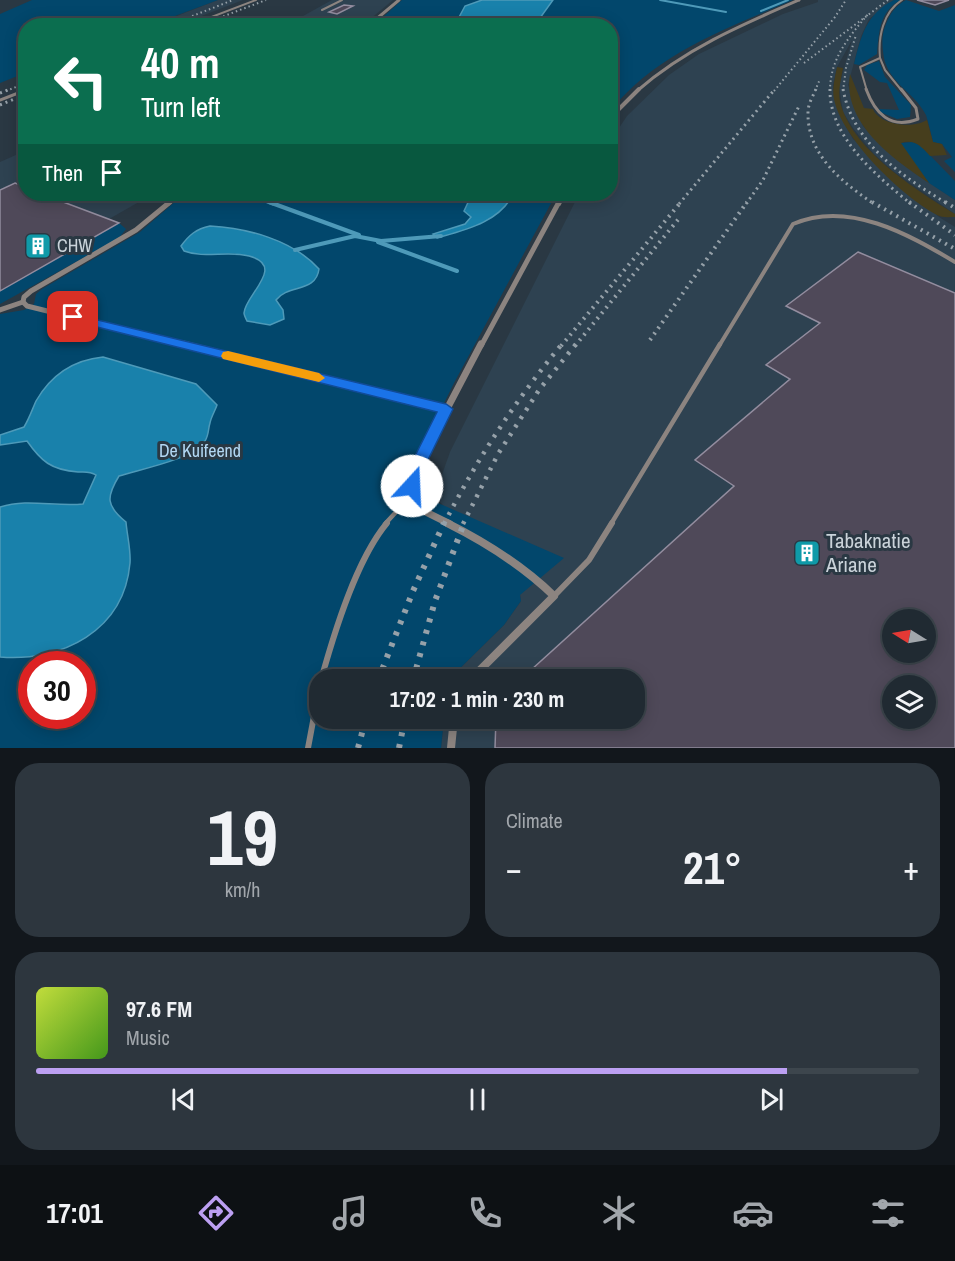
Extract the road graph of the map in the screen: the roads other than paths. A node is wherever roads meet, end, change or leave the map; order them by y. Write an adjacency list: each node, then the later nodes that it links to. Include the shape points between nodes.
1 (256, 0): 7 (lane)
2 (342, 0): 6 (lane)
3 (399, 0): 8 (street)
4 (799, 0): 12 (street, via 684,53 648,80)
5 (902, 0): 9 (lane, via 891,9 882,27)
6 (322, 10)
7 (209, 18)
8 (378, 18)
9 (880, 58): 9 (lane, via 886,74 916,108 918,119 914,122 892,120 875,110 860,67)
10 (18, 93): 11 (lane)
11 (0, 100)
12 (618, 110)
13 (171, 201): 16 (street, via 136,230 31,291)
14 (560, 201): 18 (street)
15 (955, 262): 20 (lane, via 875,223 814,216 794,224 589,560)
16 (23, 302): 17 (street); 18 (street)
17 (0, 310)
18 (446, 409): 19 (street, via 415,470 412,486)
19 (417, 498): 20 (street, via 422,510 489,544); 21 (lane, via 394,513 368,555)
20 (554, 596): 22 (street)
21 (324, 669)
22 (482, 669)
23 (312, 729): 25 (lane)
24 (453, 729): 26 (street)
25 (308, 748)
26 (451, 748)

